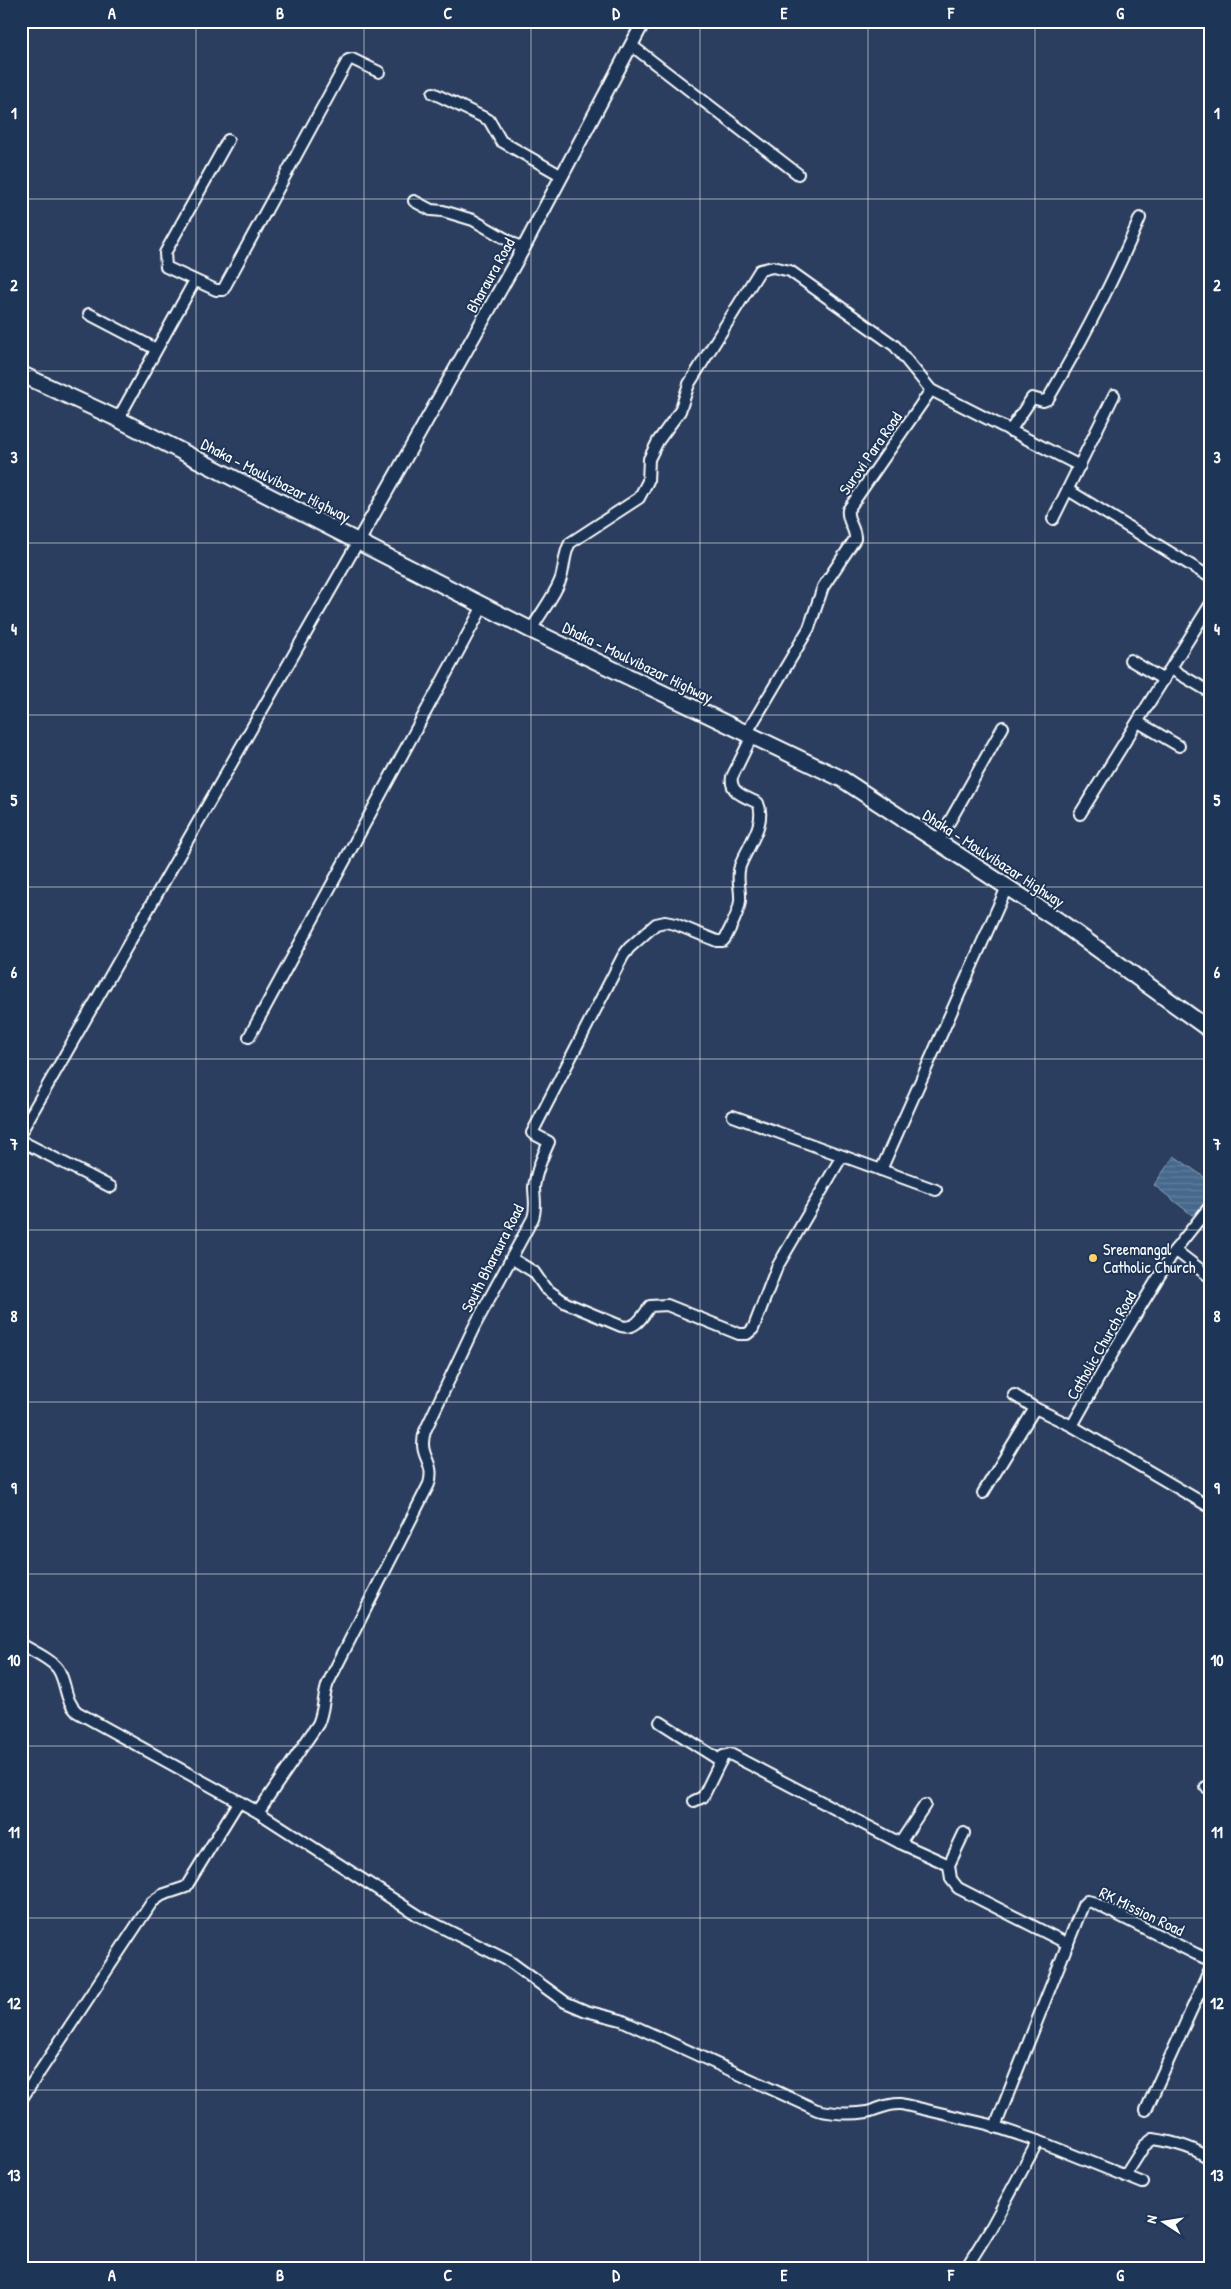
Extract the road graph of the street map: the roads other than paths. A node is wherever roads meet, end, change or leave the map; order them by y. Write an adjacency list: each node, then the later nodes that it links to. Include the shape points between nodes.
1 (644, 21): 2 (main road, Bharaura Road)
2 (631, 44): 6 (street); 7 (main road, Bharaura Road)
3 (379, 72): 11 (street, via 348,60 223,290)
4 (433, 94): 7 (street, via 489,120 502,141)
5 (228, 140): 11 (street, via 165,253 166,267)
6 (798, 174)
7 (562, 176): 10 (main road, Bharaura Road)
8 (414, 201): 10 (street, via 431,210 473,220)
9 (1140, 218): 18 (street, via 1078,346 1048,399 1032,398)
10 (523, 249): 22 (main road, Bharaura Road)
11 (194, 282): 13 (street)
12 (89, 314): 13 (street)
13 (156, 349): 17 (street)
14 (21, 374): 17 (highway, Dhaka - Moulvibazar Highway)
15 (930, 390): 18 (street); 26 (street, via 895,346 790,271 773,267 760,270 689,384 680,411 652,453 645,490 639,498 570,543 564,554 559,584); 33 (street, Surovi Para Road, via 848,510 855,539 823,587 809,628)
16 (1114, 395): 19 (street)
17 (118, 419): 22 (highway, Dhaka - Moulvibazar Highway)
18 (1010, 431): 19 (street)
19 (1080, 466): 20 (street)
20 (1068, 490): 21 (street); 23 (street)
21 (1053, 519)
22 (358, 542): 25 (highway, Dhaka - Moulvibazar Highway); 41 (street)
23 (1210, 577)
24 (1210, 604): 28 (street)
25 (483, 606): 26 (highway, Dhaka - Moulvibazar Highway); 39 (street)
26 (531, 630): 33 (highway, Dhaka - Moulvibazar Highway)
27 (1130, 660): 29 (street)
28 (1171, 669): 29 (street); 30 (street)
29 (1164, 680): 31 (street)
30 (1210, 692)
31 (1138, 722): 34 (street); 35 (street)
32 (1003, 727): 36 (street)
33 (749, 735): 36 (highway, Dhaka - Moulvibazar Highway, via 842,779); 49 (street, South Bharaura Road, via 730,784 733,790 758,803 761,819 738,875 740,905 726,938 717,941 665,922 656,924 623,956 532,1133 549,1142 535,1180 534,1218)
34 (1179, 746)
35 (1080, 814)
36 (938, 842): 37 (highway, Dhaka - Moulvibazar Highway)
37 (1007, 887): 38 (highway, Dhaka - Moulvibazar Highway); 44 (street)
38 (1210, 1030)
39 (249, 1037)
40 (733, 1116): 43 (street)
41 (21, 1132)
42 (21, 1141): 45 (street)
43 (842, 1156): 44 (street); 49 (street, via 777,1266 753,1329 747,1334 739,1334 667,1305 650,1306 637,1324 628,1328 621,1326 566,1302 545,1288 534,1272)
44 (881, 1170): 46 (street)
45 (111, 1187)
46 (936, 1190)
47 (1210, 1206): 48 (street, Catholic Church Road)
48 (1175, 1250): 50 (street); 53 (street, Catholic Church Road, via 1118,1342)
49 (511, 1258): 62 (street, South Bharaura Road, via 425,1431 422,1451 432,1475 429,1484 328,1683 318,1724)
50 (1210, 1276)
51 (1014, 1395): 52 (street)
52 (1035, 1408): 53 (street); 54 (street)
53 (1072, 1426): 55 (street)
54 (984, 1493)
55 (1210, 1507)
56 (21, 1644): 60 (street, via 57,1667 69,1705 77,1712)
57 (660, 1722): 58 (street)
58 (720, 1761): 59 (street, via 702,1797); 64 (street, via 730,1754)
59 (694, 1801)
60 (239, 1802): 62 (street); 69 (street, via 186,1887 152,1902)
61 (925, 1805): 64 (street)
62 (258, 1812): 71 (street, via 418,1916 509,1961 565,2002 622,2020 817,2110 843,2115 901,2104)
63 (964, 1833): 65 (street)
64 (900, 1843): 65 (street)
65 (949, 1865): 66 (street, via 950,1878 958,1888)
66 (1068, 1944): 67 (street, RK Mission Road, via 1087,1901); 71 (street)
67 (1208, 1958)
68 (1210, 1969): 70 (street)
69 (21, 2100)
70 (1146, 2110)
71 (995, 2127): 72 (street)
72 (1038, 2141): 74 (street); 76 (street)
73 (1210, 2159): 74 (street, via 1170,2141 1153,2139 1144,2146)
74 (1125, 2176): 75 (street)
75 (1143, 2183)
76 (966, 2268)

